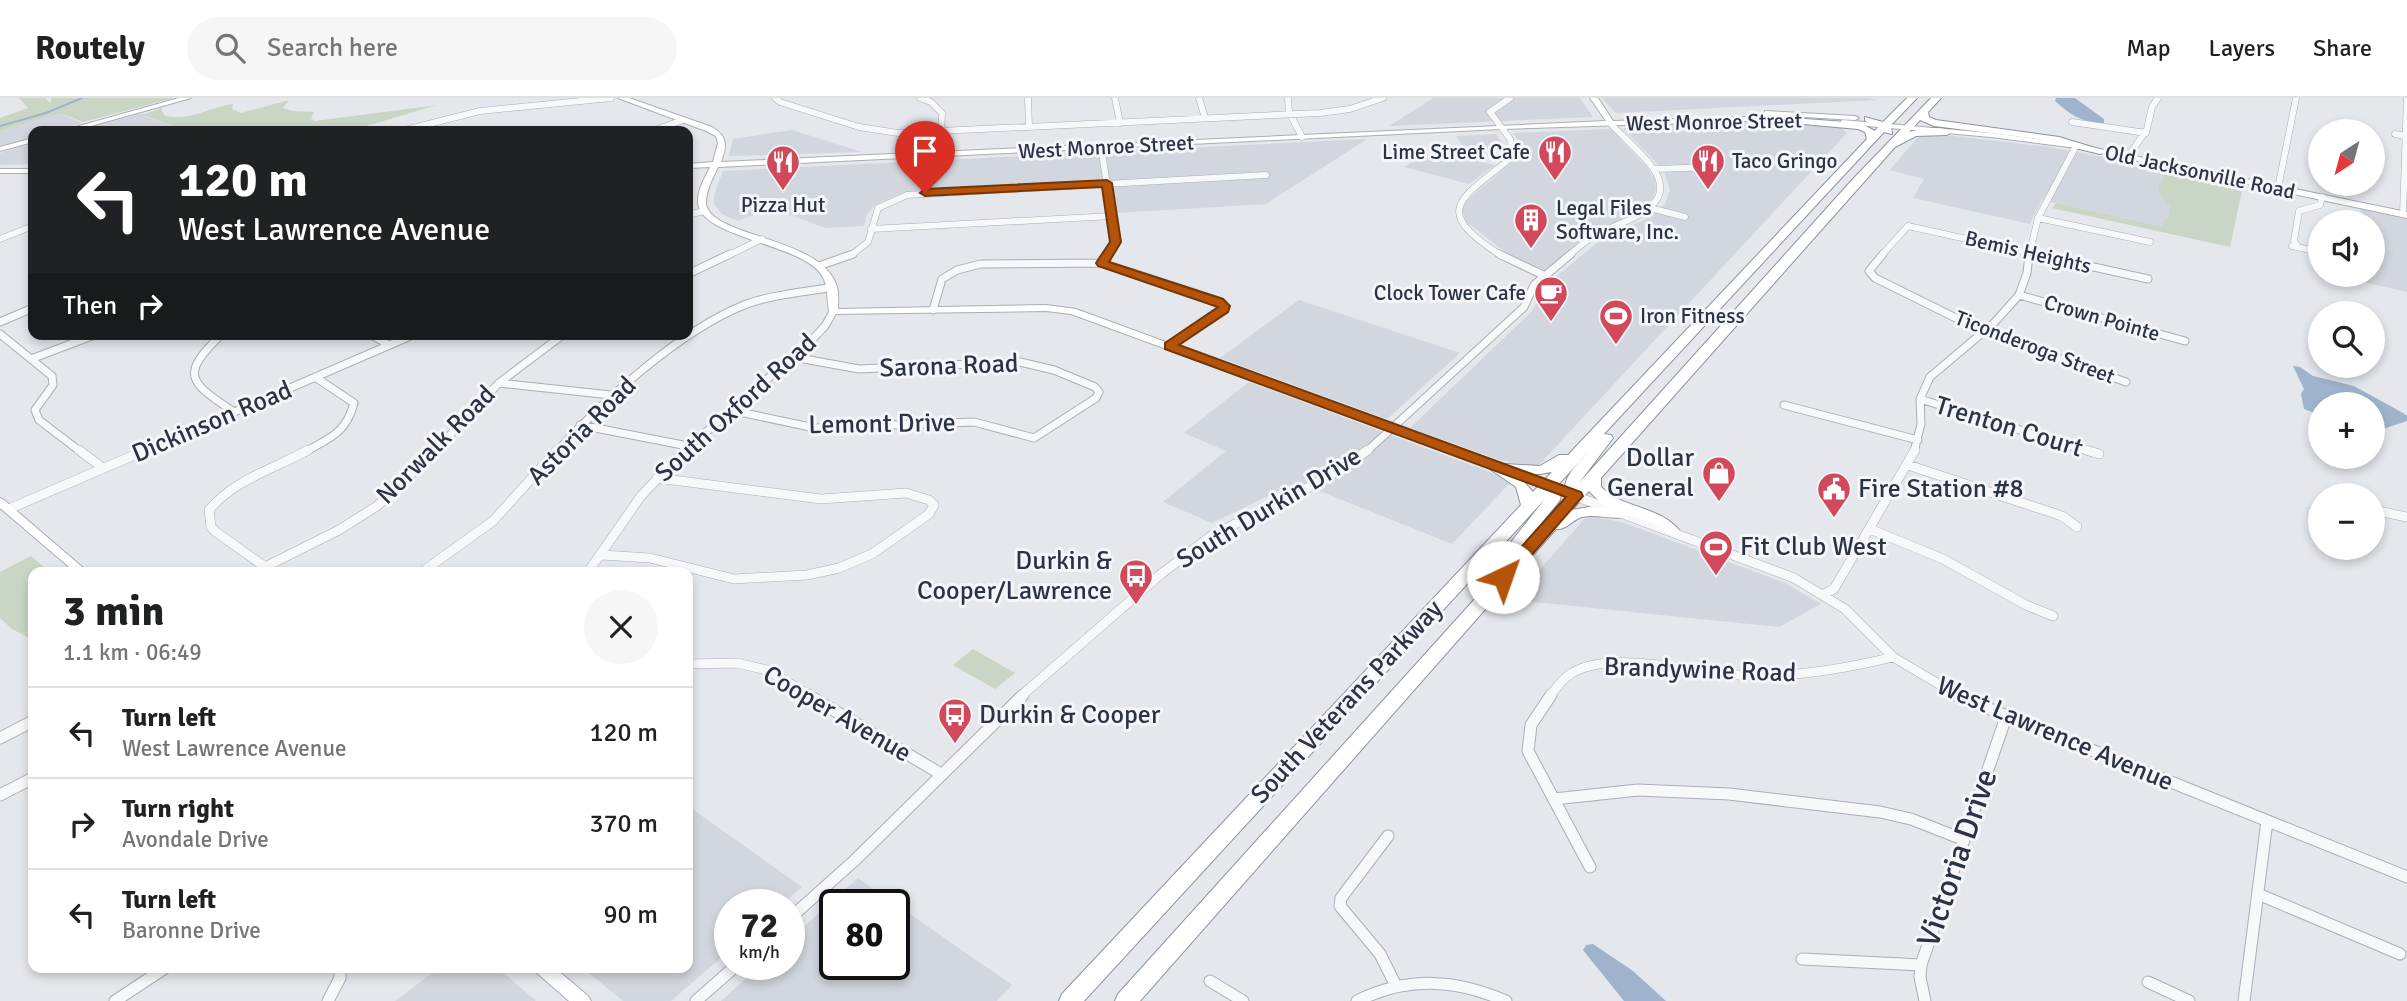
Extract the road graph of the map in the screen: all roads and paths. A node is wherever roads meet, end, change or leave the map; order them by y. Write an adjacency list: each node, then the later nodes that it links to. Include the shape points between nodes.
1 (187, 98): 32 (street)
2 (611, 98): 33 (street, via 480,111)
3 (622, 98): 26 (street)
4 (775, 98): 38 (street, via 868,129)
5 (920, 98): 38 (street, via 940,108)
6 (1028, 98): 35 (street)
7 (1115, 98): 27 (street)
8 (1199, 98): 22 (street)
9 (1288, 98): 21 (street)
10 (1383, 98): 21 (street, via 1350,109)
11 (1510, 98): 36 (street, via 1490,112)
12 (1594, 98): 28 (street)
13 (1906, 98): 24 (highway, via 1890,113)
14 (1912, 98): 30 (highway, South Veterans Parkway)
15 (1924, 98): 31 (highway, via 1904,117)
16 (1936, 98): 20 (highway, South Veterans Parkway)
17 (2158, 98): 40 (street, via 2150,110)
18 (2296, 98): 60 (street)
19 (2407, 98): 42 (street)
20 (1923, 110): 31 (highway, South Veterans Parkway); 49 (highway, via 1924,119 1934,123 2038,134)
21 (1291, 115): 22 (street); 43 (street)
22 (1205, 118): 27 (street)
23 (1769, 118): 28 (street, West Monroe Street); 30 (street, West Monroe Street); 44 (highway, via 1860,126 1870,131)
24 (1852, 118): 25 (street, West Monroe Street); 28 (street, West Monroe Street, via 1756,113)
25 (1868, 119): 30 (highway)
26 (683, 120): 34 (street); 52 (street, via 715,131 722,139)
27 (1120, 122): 35 (street)
28 (1610, 122): 36 (street, West Monroe Street); 55 (street)
29 (2072, 122): 40 (street)
30 (1886, 123): 31 (street, West Monroe Street); 44 (highway, South Veterans Parkway); 65 (highway, via 1888,133 1838,189 1825,209)
31 (1907, 125): 37 (highway); 46 (street, Old Jacksonville Road, via 2016,133); 65 (highway, South Veterans Parkway)
32 (83, 126)
33 (421, 126)
34 (666, 126)
35 (1030, 127): 38 (street)
36 (1501, 127): 43 (street, West Monroe Street); 83 (street, via 1513,145 1512,157 1461,200 1457,215 1466,229 1518,266)
37 (1926, 129): 39 (street, Old Jacksonville Road)
38 (943, 131): 50 (street)
39 (1957, 132): 46 (street, Old Jacksonville Road); 65 (highway, via 1903,137 1844,203)
40 (2146, 133): 51 (street)
41 (2395, 134): 42 (street)
42 (2405, 136): 66 (street)
43 (1302, 137): 47 (street, West Monroe Street)
44 (1871, 139): 106 (highway, South Veterans Parkway)
45 (28, 141): 48 (street)
46 (2076, 146): 49 (street, Old Jacksonville Road); 69 (street)
47 (1101, 147): 50 (street, West Monroe Street); 59 (street)
48 (0, 149)
49 (2100, 151): 51 (street, Old Jacksonville Road)
50 (940, 155): 52 (street, West Monroe Street)
51 (2128, 156): 60 (street, Old Jacksonville Road)
52 (715, 165): 53 (street, West Monroe Street); 63 (street, via 702,198)
53 (693, 166)
54 (1718, 167): 55 (street)
55 (1654, 169): 62 (street, via 1661,190)
56 (0, 171): 57 (street)
57 (28, 171)
58 (1266, 175): 59 (street)
59 (1107, 183): 67 (street); 71 (street, via 914,194 878,208)
60 (2278, 188): 61 (street, Old Jacksonville Road)
61 (2322, 197): 66 (street, Old Jacksonville Road); 77 (street, via 2320,205 2299,211 2294,246)
62 (1650, 208): 68 (street); 83 (street, South Durkin Drive, via 1593,236)
63 (704, 211): 64 (street); 75 (street, via 718,222)
64 (693, 214)
65 (1827, 214): 124 (highway, South Veterans Parkway)
66 (2405, 214)
67 (1112, 216): 71 (street); 79 (street, via 1116,242)
68 (1685, 217)
69 (2038, 218): 76 (street); 78 (street)
70 (28, 228): 73 (street)
71 (872, 229): 80 (street, via 859,250)
72 (0, 232): 73 (street)
73 (10, 235): 74 (street)
74 (0, 239)
75 (762, 239): 80 (street); 81 (street)
76 (2150, 242)
77 (2308, 249)
78 (2030, 254): 82 (street, Bemis Heights, via 1908,226); 84 (street, Bemis Heights); 86 (street)
79 (1102, 263): 88 (street, via 966,267 942,279); 102 (street, via 1228,306)
80 (819, 266): 85 (street)
81 (693, 272)
82 (1870, 273): 91 (street, Ticonderoga Street)
83 (1545, 276): 116 (street, South Durkin Drive, via 1534,285 1524,307)
84 (2148, 279)
85 (833, 287): 89 (street); 93 (street, Astoria Road, via 769,297 732,310)
86 (2019, 295): 91 (street); 100 (street, Crown Pointe)
87 (28, 310): 90 (street)
88 (933, 310): 89 (street, West Lawrence Avenue); 102 (street, West Lawrence Avenue, via 1073,311)
89 (833, 312): 103 (street, South Oxford Road)
90 (0, 322)
91 (1984, 332): 107 (street, Ticonderoga Street); 110 (street, via 1930,377)
92 (0, 334): 104 (street)
93 (693, 335)
94 (81, 340): 104 (street)
95 (216, 340): 114 (street, via 196,362 193,378 198,388)
96 (380, 340): 101 (street)
97 (401, 340): 101 (street, Dickinson Road)
98 (556, 340): 108 (street, Norwalk Road)
99 (685, 340): 109 (street, Astoria Road)
100 (2185, 341)
101 (389, 345): 105 (street, Dickinson Road)
102 (1170, 346): 116 (street, West Lawrence Avenue)
103 (793, 357): 112 (street, South Oxford Road); 117 (street, Sarona Road, via 859,369 1020,362 1054,370 1103,391)
104 (31, 359): 123 (street, via 53,381 35,410 39,419)
105 (315, 377): 114 (street, Dickinson Road); 138 (street, via 354,403 355,414 348,425 331,439 232,487 209,514 211,527)
106 (1649, 377): 113 (highway, South Veterans Parkway); 127 (highway, via 1645,390 1572,482)
107 (2126, 382)
108 (499, 383): 109 (street); 139 (street, Norwalk Road, via 377,506)
109 (611, 395): 115 (street, Astoria Road)
110 (1920, 399): 118 (street); 120 (street, Trenton Court)
111 (1784, 405): 118 (street)
112 (730, 410): 117 (street, Lemont Drive, via 815,428 974,422); 119 (street, South Oxford Road)
113 (1618, 411): 122 (highway, via 1606,414 1556,467 1534,471); 126 (highway, South Veterans Parkway)
114 (234, 412): 123 (street, Dickinson Road)
115 (580, 425): 119 (street); 140 (street, Astoria Road, via 494,521)
116 (1393, 429): 122 (street, West Lawrence Avenue); 153 (street, South Durkin Drive, via 1342,468 1215,534 1176,561 1009,707)
117 (1034, 440)
118 (1918, 440): 121 (street)
119 (688, 446): 125 (street, South Oxford Road)
120 (2099, 454)
121 (1908, 465): 133 (street, via 2062,516); 134 (street)
122 (1495, 466): 126 (street, West Lawrence Avenue); 129 (highway, via 1525,486)
123 (103, 468): 128 (street, Dickinson Road)
124 (1594, 474): 127 (highway, South Veterans Parkway); 135 (highway, via 1594,488 1601,497 1658,520)
125 (657, 478): 136 (street, South Oxford Road); 143 (street, via 821,499 906,493 939,505 872,554 839,568 807,575 734,579)
126 (1549, 486): 127 (street, West Lawrence Avenue); 129 (highway, South Veterans Parkway); 147 (highway, via 1552,500 1468,605)
127 (1575, 496): 131 (street, West Lawrence Avenue); 144 (highway, South Veterans Parkway)
128 (4, 506): 137 (street)
129 (1529, 507): 164 (highway, South Veterans Parkway)
130 (2385, 512): 132 (street)
131 (1623, 513): 135 (street, West Lawrence Avenue); 144 (highway, via 1585,512 1567,517 1518,573)
132 (2407, 517)
133 (2077, 527)
134 (1870, 529): 145 (street, via 1834,589); 146 (street, via 1962,569 2028,608)
135 (1671, 531): 145 (street, West Lawrence Avenue, via 1782,572)
136 (602, 555): 141 (street, South Oxford Road); 142 (street, via 650,558)
137 (76, 567)
138 (264, 567)
139 (273, 567)
140 (429, 567)
141 (592, 567)
142 (686, 567)
143 (693, 569)
144 (1503, 577): 147 (highway, South Veterans Parkway)
145 (1824, 594): 148 (street, West Lawrence Avenue, via 1859,620)
146 (2053, 616)
147 (1456, 630): 181 (highway, South Veterans Parkway)
148 (1893, 657): 150 (street, West Lawrence Avenue, via 1943,689); 156 (street, Brandywine Road, via 1836,671 1785,676 1623,664 1580,668 1562,680 1527,733 1528,751)
149 (693, 664): 153 (street, Cooper Avenue, via 719,662 767,670)
150 (2006, 717): 157 (street, West Lawrence Avenue); 159 (street, Victoria Drive)
151 (28, 724): 152 (street)
152 (0, 738)
153 (941, 774): 163 (street, South Durkin Drive)
154 (28, 781): 155 (street)
155 (0, 795)
156 (1554, 799): 159 (street, via 1638,790 1729,794 1880,812); 160 (street, Brandywine Road)
157 (2267, 821): 161 (street, West Lawrence Avenue); 162 (street)
158 (1388, 836): 174 (street, via 1341,898 1340,906 1380,954)
159 (1962, 839): 167 (street, Victoria Drive)
160 (1590, 867)
161 (2407, 877)
162 (2258, 894): 165 (street); 187 (street)
163 (805, 905)
164 (1146, 919): 179 (highway, South Veterans Parkway); 180 (highway)
165 (2400, 954)
166 (1802, 959): 167 (street)
167 (1921, 965): 185 (street, Victoria Drive)
168 (157, 973): 175 (street)
169 (339, 973): 176 (street)
170 (549, 973): 177 (street)
171 (720, 980): 178 (street)
172 (1210, 981): 182 (street)
173 (2148, 982): 186 (street)
174 (1395, 984): 183 (street); 184 (street, via 1425,980 1459,983)
175 (115, 1001)
176 (328, 1001)
177 (582, 1001)
178 (696, 1001)
179 (1070, 1001)
180 (1084, 1001)
181 (1125, 1001)
182 (1243, 1001)
183 (1357, 1001)
184 (1506, 1001)
185 (1925, 1001)
186 (2189, 1001)
187 (2244, 1001)

